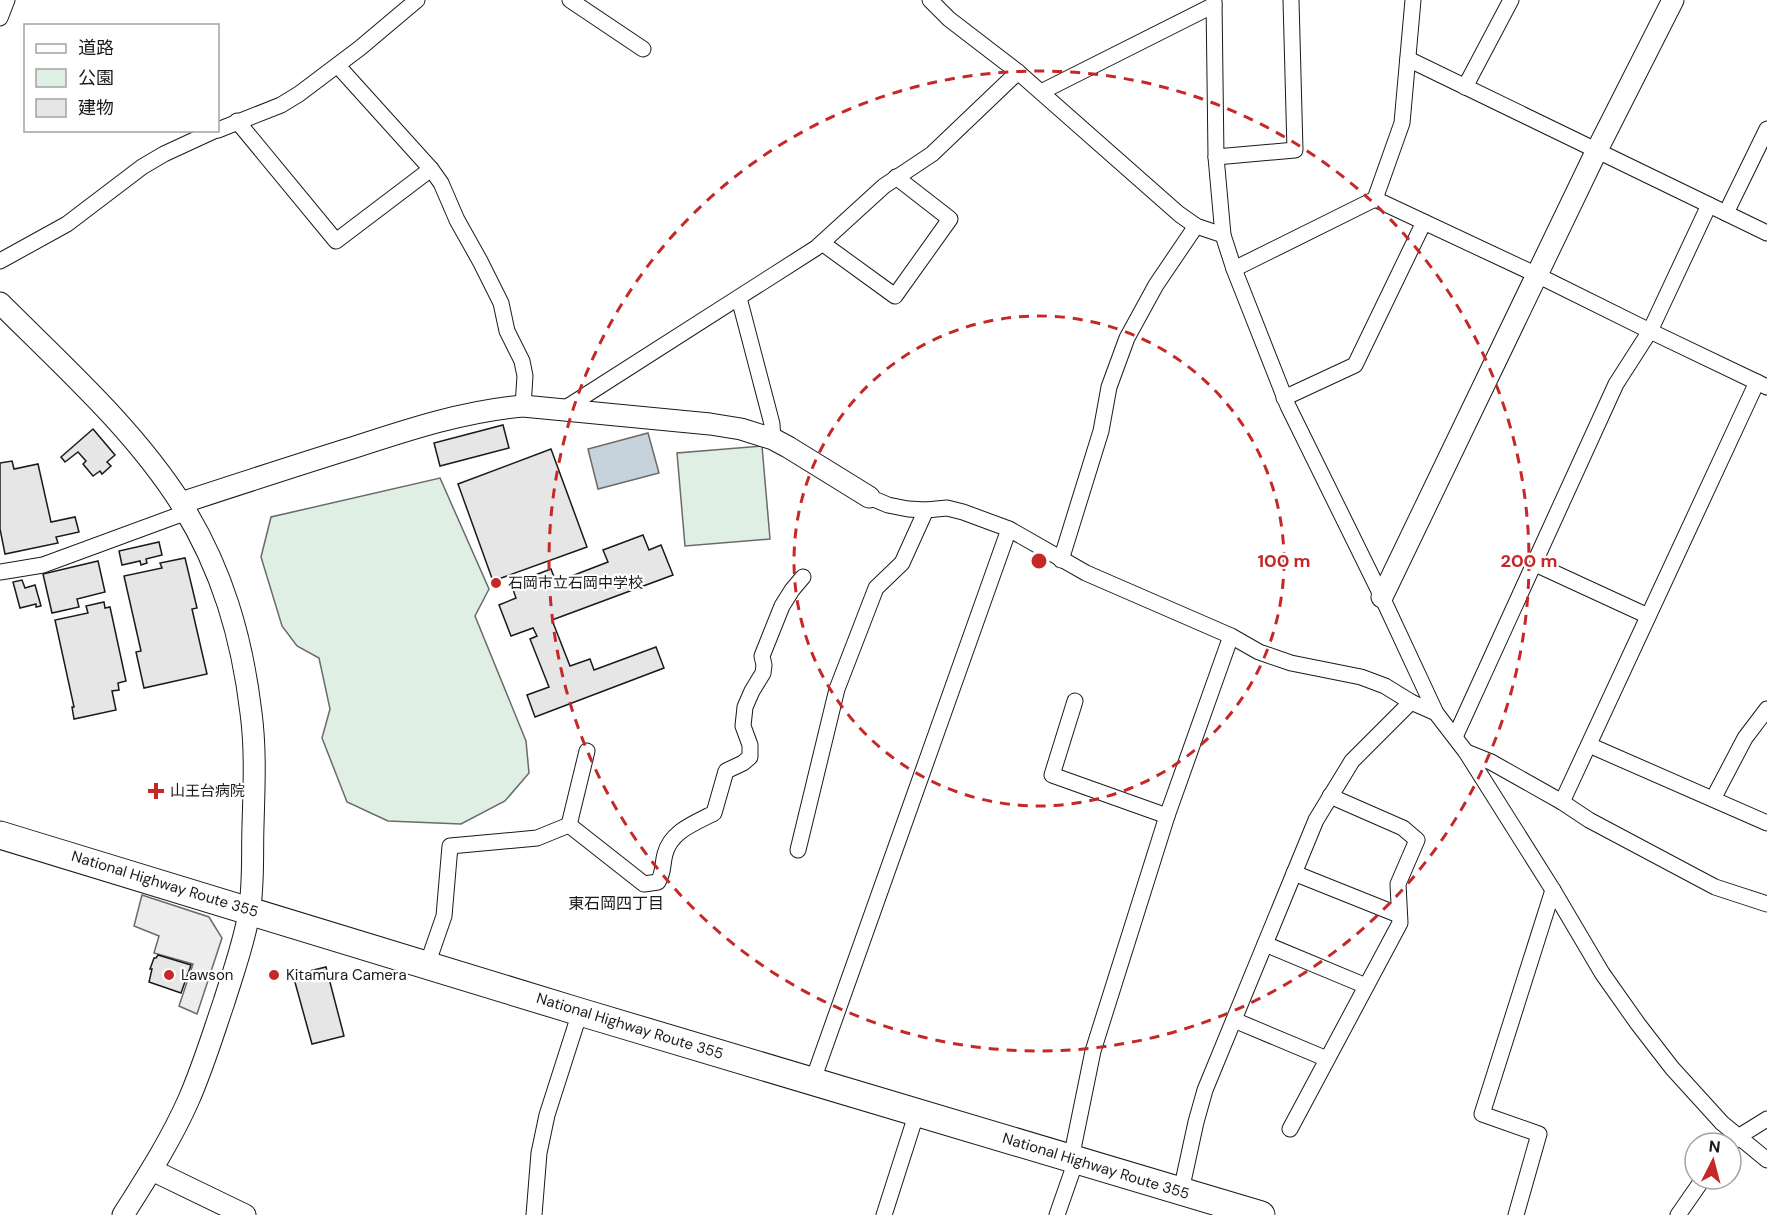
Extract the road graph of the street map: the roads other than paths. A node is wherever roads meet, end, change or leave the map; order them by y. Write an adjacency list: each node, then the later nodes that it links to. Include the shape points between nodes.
1 (7, 0): 10 (street)
2 (417, 0): 13 (street)
3 (570, 0): 11 (street)
4 (930, 0): 14 (street)
5 (1291, 0): 22 (street, via 1295,150)
6 (1413, 0): 12 (street)
7 (1511, 0): 15 (street)
8 (1673, 0): 21 (street)
9 (1214, 2): 16 (street); 22 (street)
10 (0, 18)
11 (643, 49)
12 (1407, 59): 15 (street); 25 (street, via 1402,123)
13 (338, 66): 17 (street, via 281,105); 23 (street)
14 (1018, 72): 16 (street); 24 (street, via 932,154)
15 (1465, 87): 21 (street)
16 (1041, 92): 29 (street)
17 (237, 121): 18 (street); 23 (street, via 336,241)
18 (219, 129)
19 (1767, 129): 27 (street)
20 (213, 132): 33 (street, via 142,167 67,224)
21 (1597, 150): 26 (street); 35 (street)
22 (1216, 157): 31 (street)
23 (431, 169): 41 (street, via 501,303 507,331 522,361)
24 (896, 177): 32 (street); 32 (street, via 950,219 895,296)
25 (1375, 199): 28 (street); 34 (street)
26 (1709, 205): 27 (street); 38 (street)
27 (1726, 213): 30 (street)
28 (1424, 222): 35 (street); 40 (street, via 1355,365)
29 (1196, 226): 31 (street); 48 (street, via 1156,285 1127,338 1109,387 1101,431)
30 (1767, 233)
31 (1222, 236): 34 (street)
32 (822, 243): 36 (street)
33 (0, 261)
34 (1234, 269): 40 (street)
35 (1537, 275): 38 (street); 52 (street)
36 (739, 298): 42 (street); 43 (street)
37 (0, 303): 45 (street, via 135,441)
38 (1650, 332): 39 (street); 49 (street, via 1616,384)
39 (1762, 385): 53 (street)
40 (1284, 398): 52 (street)
41 (523, 406): 42 (street); 45 (street, via 468,413 404,431)
42 (564, 409): 43 (street, via 710,424)
43 (773, 440): 44 (street)
44 (869, 497): 46 (street, via 888,505)
45 (184, 507): 50 (street, via 44,565); 74 (street, via 215,565 227,599 252,714)
46 (926, 510): 47 (street, via 946,508); 70 (street, via 902,563 876,588 837,689)
47 (1009, 529): 48 (street); 82 (street)
48 (1061, 560): 54 (street)
49 (1533, 563): 53 (street); 59 (street)
50 (0, 572)
51 (803, 577): 68 (street, via 782,606 762,656 763,673 745,707 743,726 750,757 726,771 714,813 676,834 665,853 658,882 645,884)
52 (1382, 597): 58 (street)
53 (1648, 616): 60 (street)
54 (1231, 636): 56 (street, via 1259,652 1291,663 1361,677); 66 (street)
55 (1075, 701): 66 (street, via 1052,775)
56 (1411, 702): 58 (street); 63 (street, via 1352,761)
57 (1767, 709): 64 (street, via 1745,738)
58 (1436, 712): 59 (street)
59 (1455, 737): 62 (street)
60 (1589, 744): 64 (street); 65 (street)
61 (587, 751): 68 (street)
62 (1466, 752): 65 (street); 72 (street)
63 (1330, 796): 71 (street); 75 (street, via 1403,828 1417,840 1398,884)
64 (1713, 799): 67 (street)
65 (1562, 802): 73 (street, via 1715,887)
66 (1167, 816): 89 (street, via 1093,1052)
67 (1767, 823)
68 (569, 825): 77 (street, via 537,838 450,846 444,915)
69 (0, 834): 74 (highway, National Highway Route 355)
70 (798, 850)
71 (1294, 873): 75 (street); 76 (street)
72 (1553, 890): 86 (street, via 1602,973 1638,1024); 101 (street, via 1482,1114 1539,1134)
73 (1767, 904)
74 (250, 910): 77 (highway, National Highway Route 355); 91 (street, via 205,1058)
75 (1399, 915): 78 (street, via 1400,923)
76 (1265, 944): 78 (street); 80 (street)
77 (427, 965): 79 (highway, National Highway Route 355)
78 (1366, 986): 81 (street)
79 (580, 1012): 82 (highway, National Highway Route 355); 97 (street, via 547,1114)
80 (1234, 1020): 81 (street); 92 (street, via 1205,1090)
81 (1327, 1059): 85 (street)
82 (813, 1080): 83 (highway, National Highway Route 355)
83 (917, 1112): 89 (highway, National Highway Route 355); 98 (street)
84 (1767, 1119): 87 (street)
85 (1290, 1129)
86 (1727, 1131)
87 (1743, 1135)
88 (1743, 1146): 90 (street)
89 (1072, 1158): 92 (highway, National Highway Route 355); 99 (street, via 1072,1172)
90 (1767, 1160)
91 (152, 1170): 95 (street); 96 (street)
92 (1181, 1191): 94 (highway, National Highway Route 355)
93 (1695, 1191): 102 (street)
94 (1220, 1209): 100 (highway, National Highway Route 355)
95 (123, 1215)
96 (245, 1215)
97 (534, 1215)
98 (884, 1215)
99 (1057, 1215)
100 (1261, 1215)
101 (1516, 1215)
102 (1678, 1215)

